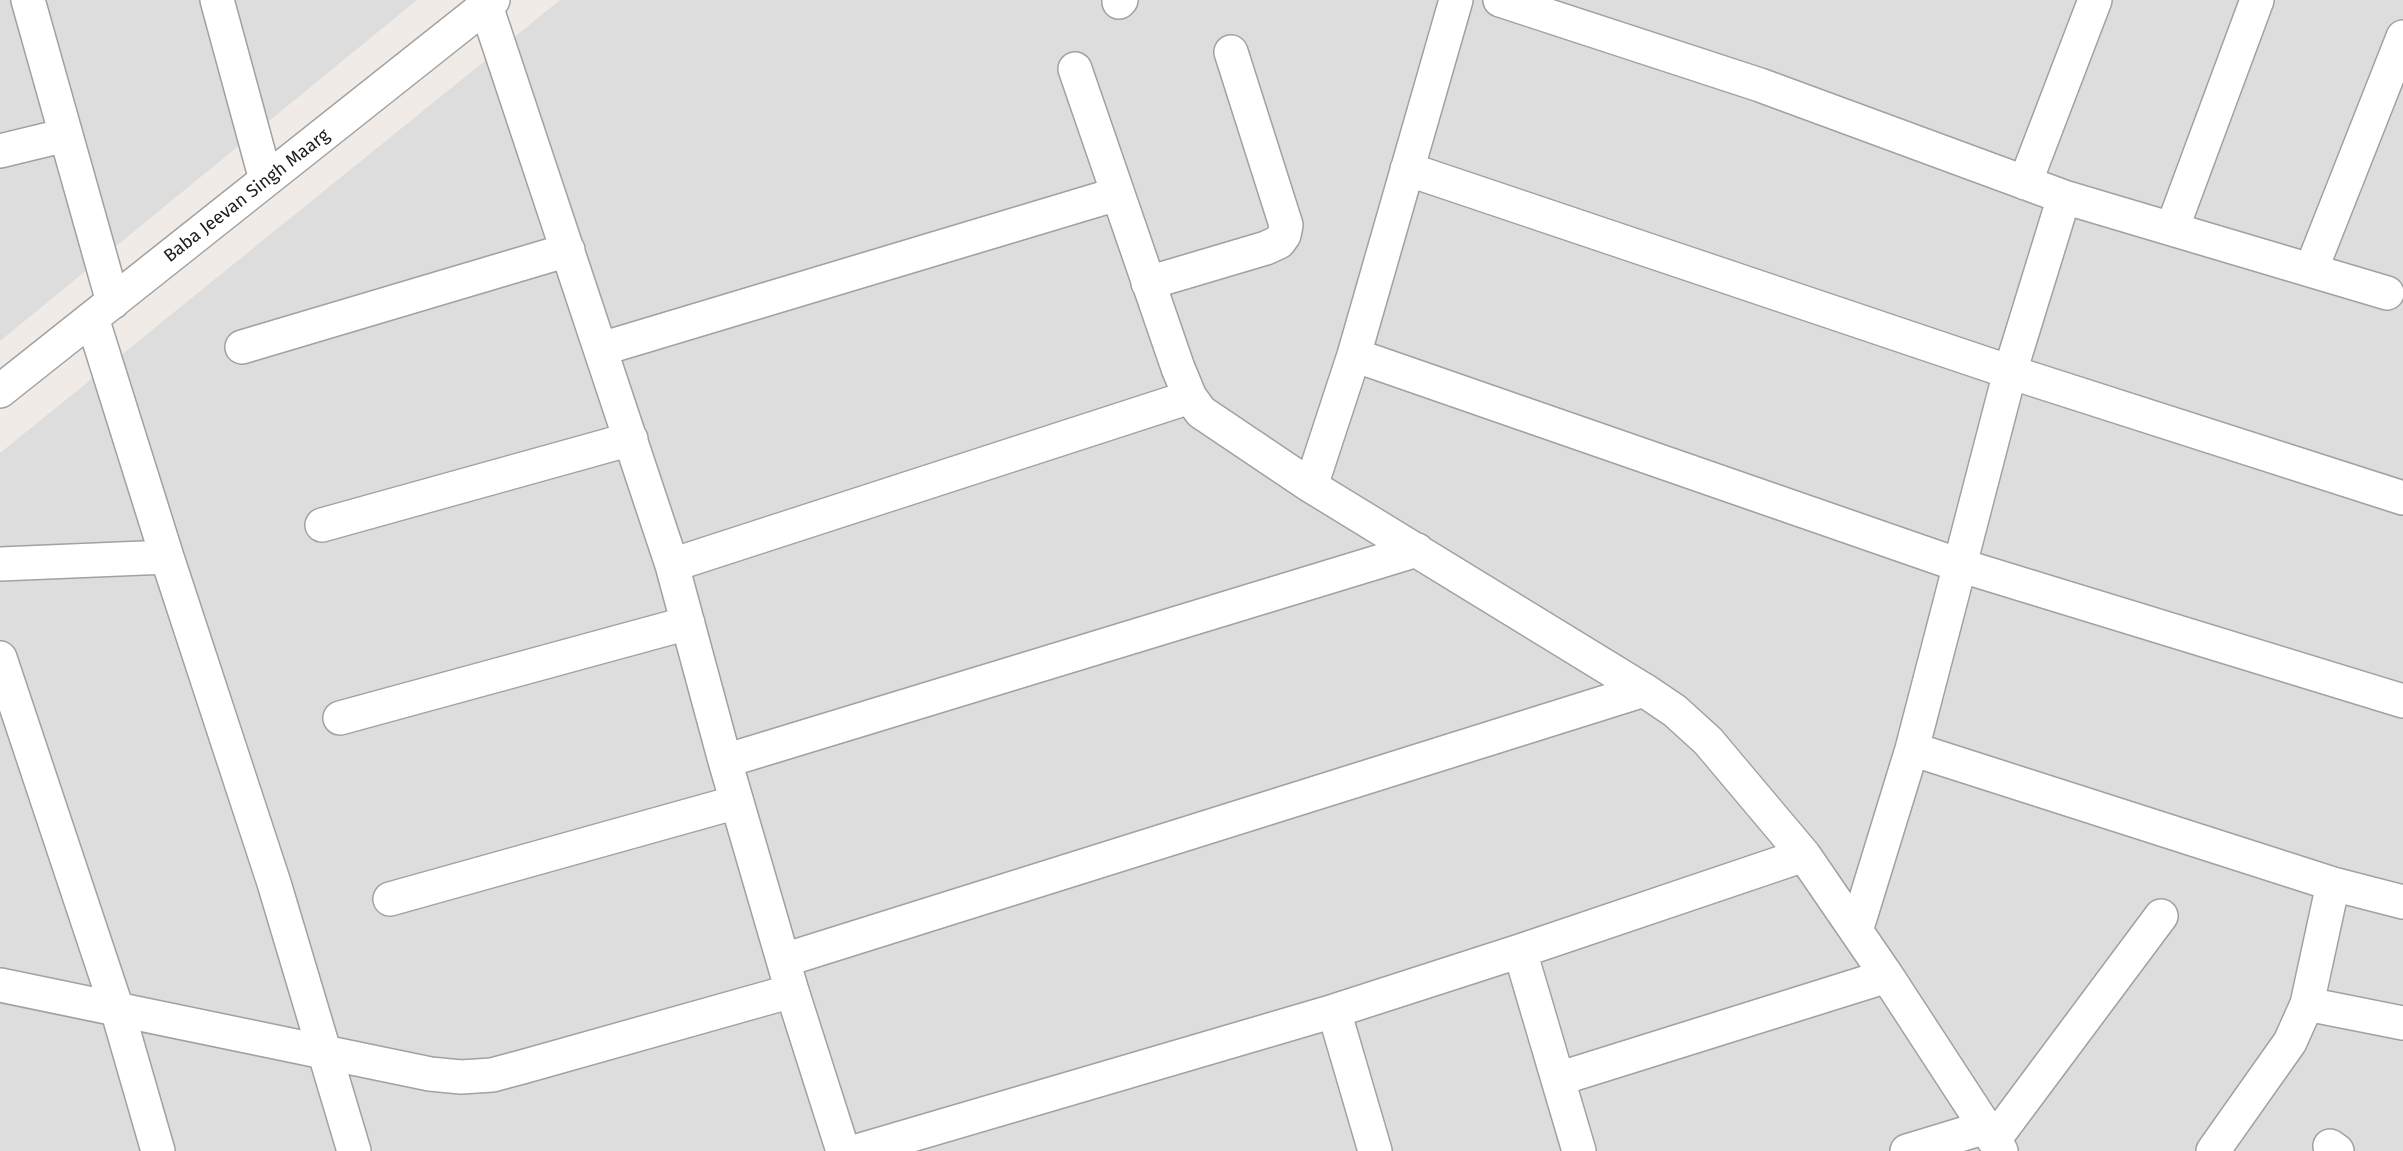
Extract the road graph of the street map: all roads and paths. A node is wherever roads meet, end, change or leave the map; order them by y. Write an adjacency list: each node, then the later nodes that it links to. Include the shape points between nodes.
1 (28, 0): 11 (street)
2 (217, 0): 14 (street)
3 (1456, 0): 13 (street)
4 (1500, 0): 15 (street, via 1760,84)
5 (2095, 0): 15 (street)
6 (2257, 0): 18 (street)
7 (489, 3): 14 (street, Baba Jeevan Singh Maarg); 19 (street)
8 (2403, 37): 20 (street)
9 (1231, 52): 21 (street, via 1286,225 1284,235 1266,248)
10 (1075, 69): 16 (street)
11 (66, 135): 12 (street); 23 (street)
12 (0, 151)
13 (1407, 169): 26 (street); 27 (street)
14 (266, 180): 23 (street, Baba Jeevan Singh Maarg)
15 (2025, 183): 17 (street)
16 (1117, 194): 21 (street); 25 (street)
17 (2064, 197): 18 (street); 27 (street)
18 (2172, 229): 20 (street)
19 (568, 250): 24 (street); 25 (street)
20 (2311, 270): 22 (street)
21 (1148, 283): 29 (street)
22 (2387, 293)
23 (102, 310): 28 (street, Baba Jeevan Singh Maarg); 35 (street)
24 (242, 348)
25 (601, 349): 30 (street)
26 (1354, 355): 31 (street); 38 (street)
27 (2010, 372): 32 (street); 38 (street)
28 (0, 391)
29 (1190, 397): 31 (street, via 1202,411); 37 (street)
30 (631, 439): 33 (street); 37 (street)
31 (1311, 486): 34 (street)
32 (2403, 498)
33 (322, 525)
34 (1418, 550): 41 (street); 45 (street)
35 (166, 557): 36 (street); 61 (street, via 274,883)
36 (0, 564)
37 (672, 565): 39 (street)
38 (1959, 565): 42 (street); 44 (street)
39 (688, 622): 43 (street); 45 (street)
40 (0, 658): 58 (street)
41 (1644, 690): 47 (street, via 1708,741); 54 (street)
42 (2403, 701)
43 (340, 718)
44 (1912, 750): 48 (street); 52 (street)
45 (725, 761): 46 (street)
46 (737, 802): 49 (street); 54 (street)
47 (1804, 855): 52 (street); 53 (street)
48 (2333, 884): 50 (street); 57 (street)
49 (390, 899)
50 (2403, 902)
51 (2162, 916): 63 (street)
52 (1856, 931): 55 (street)
53 (1520, 951): 59 (street); 62 (street)
54 (788, 976): 61 (street, via 492,1075 430,1074); 66 (street)
55 (1887, 976): 62 (street); 63 (street)
56 (0, 985): 58 (street)
57 (2307, 1004): 60 (street); 71 (street, via 2290,1042)
58 (117, 1009): 61 (street); 64 (street)
59 (1334, 1011): 67 (street); 68 (street)
60 (2403, 1023)
61 (323, 1052): 65 (street)
62 (1558, 1079): 69 (street)
63 (1994, 1139): 70 (street)
64 (158, 1151)
65 (354, 1151)
66 (843, 1151)
67 (857, 1151)
68 (1375, 1151)
69 (1579, 1151)
70 (1907, 1151)
71 (2213, 1151)

